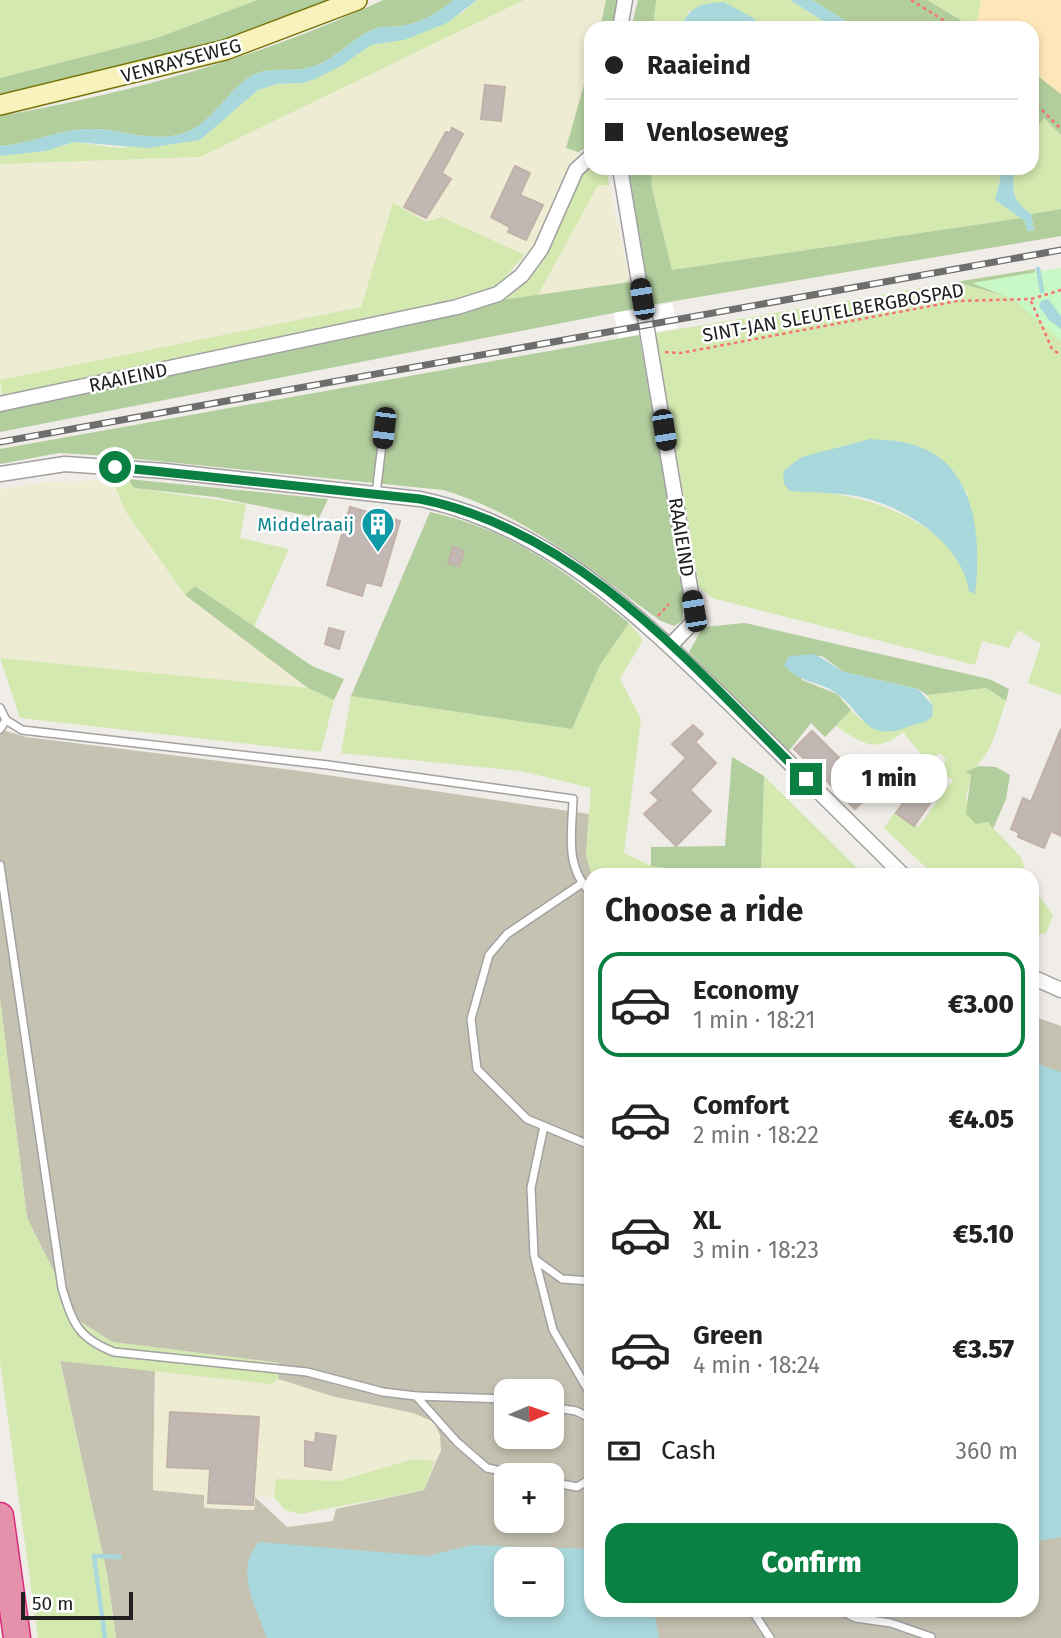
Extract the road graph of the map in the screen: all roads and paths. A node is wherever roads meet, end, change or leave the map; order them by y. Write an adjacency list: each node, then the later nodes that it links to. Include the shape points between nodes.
1 (357, 0): 6 (main road, VENRAYSEWEG, via 225,50)
2 (625, 0): 4 (street)
3 (911, 0): 5 (path)
4 (621, 21)
5 (945, 21)
6 (0, 105)
7 (1039, 107): 8 (path)
8 (1061, 129)
9 (584, 162): 15 (street, RAAIEIND, via 576,170 541,248 522,275 498,294 457,307)
10 (621, 175): 13 (street, RAAIEIND)
11 (1061, 290): 12 (path, SINT-JAN SLEUTELBERGBOSPAD)
12 (1031, 299): 13 (path, SINT-JAN SLEUTELBERGBOSPAD, via 957,301 681,353); 14 (path, via 1052,349)
13 (651, 351): 21 (street, RAAIEIND, via 694,611 692,623)
14 (1061, 355)
15 (0, 404)
16 (384, 428): 18 (lane)
17 (0, 474): 18 (street, via 65,464)
18 (376, 494): 20 (street, via 460,507 513,529 543,545)
19 (669, 604): 20 (path)
20 (649, 626): 21 (street)
21 (670, 646): 26 (street)
22 (0, 708): 23 (lane)
23 (6, 720): 24 (lane); 27 (lane, via 22,730 573,799 571,858)
24 (0, 729)
25 (0, 865): 36 (lane, via 62,1288 72,1320 89,1342 114,1352 307,1372)
26 (896, 868)
27 (581, 884): 28 (lane); 31 (lane, via 507,934 489,955 471,1019 477,1069 527,1119)
28 (584, 887)
29 (1039, 980): 30 (street)
30 (1061, 990)
31 (544, 1126): 32 (lane); 33 (lane, via 531,1188)
32 (584, 1143)
33 (536, 1259): 34 (lane, via 562,1279); 35 (lane, via 552,1330)
34 (584, 1280)
35 (584, 1384)
36 (416, 1396): 37 (lane); 40 (lane, via 457,1442)
37 (494, 1399)
38 (564, 1409): 39 (lane)
39 (584, 1415)
40 (494, 1469)
41 (584, 1483): 42 (lane, via 577,1487)
42 (564, 1484)
43 (0, 1516): 46 (highway)
44 (756, 1617): 47 (lane)
45 (854, 1617): 48 (lane, via 891,1623)
46 (17, 1638)
47 (770, 1638)
48 (931, 1638): 49 (lane)
49 (937, 1638)

